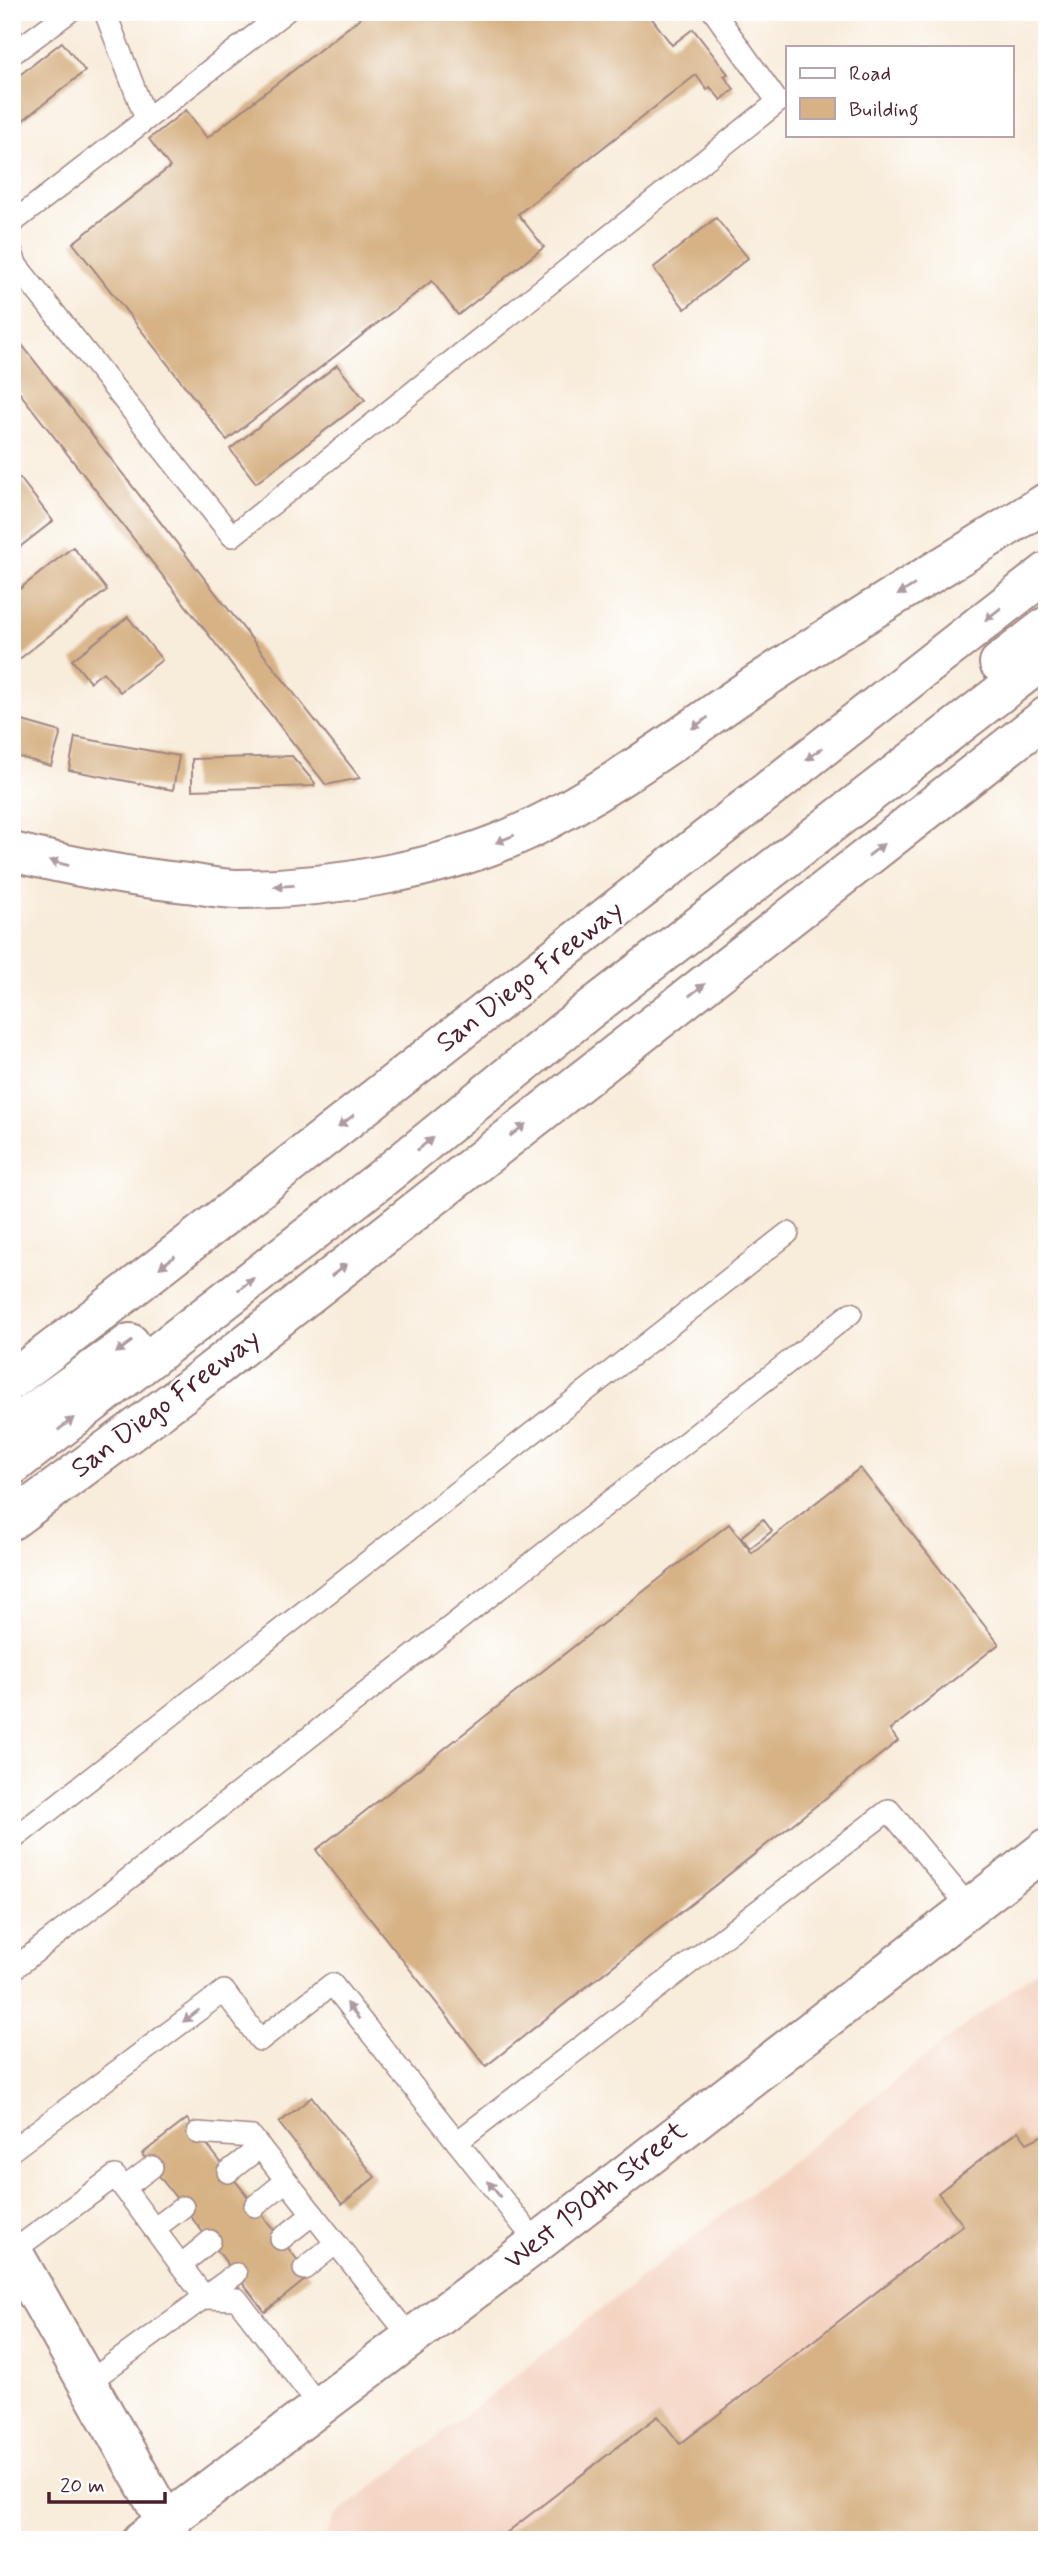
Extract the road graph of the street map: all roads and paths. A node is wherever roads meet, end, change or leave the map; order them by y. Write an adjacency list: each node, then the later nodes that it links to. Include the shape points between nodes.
1 (69, 12): 5 (lane)
2 (105, 12): 6 (lane)
3 (285, 12): 6 (lane)
4 (714, 12): 8 (lane, via 778,102 232,536 17,266)
5 (12, 54)
6 (146, 119): 7 (lane)
7 (12, 223)
8 (12, 253)
9 (1047, 502): 14 (main road, one-way to 14, via 756,684 582,802 527,831 468,854 414,869 320,884 237,889 134,877)
10 (1047, 572): 17 (main road, San Diego Freeway, one-way to 17)
11 (1047, 626): 18 (main road, one-way to 18, via 130,1343)
12 (1047, 657): 19 (main road, one-way to 12)
13 (1047, 716): 20 (main road, San Diego Freeway, one-way to 13, via 182,1394)
14 (12, 852)
15 (788, 1233): 21 (lane)
16 (851, 1312): 24 (lane)
17 (12, 1380)
18 (12, 1427)
19 (12, 1466)
20 (12, 1520)
21 (12, 1840)
22 (1047, 1848): 23 (main road, West 190th Street)
23 (969, 1907): 26 (lane, via 889,1810); 40 (main road, West 190th Street)
24 (12, 1970)
25 (198, 2133): 27 (lane, via 252,2137)
26 (457, 2142): 28 (lane, one-way to 28, via 332,1984 260,2040 224,1991); 40 (lane, one-way to 26)
27 (260, 2147): 30 (lane); 31 (lane)
28 (12, 2150)
29 (152, 2167): 32 (lane)
30 (228, 2172)
31 (286, 2180): 33 (lane); 35 (lane)
32 (124, 2188): 36 (lane); 41 (lane, via 115,2176)
33 (255, 2206)
34 (183, 2207): 36 (lane)
35 (313, 2214): 37 (lane); 39 (lane)
36 (154, 2229): 42 (lane)
37 (281, 2239)
38 (210, 2241): 42 (lane)
39 (336, 2243): 43 (lane); 46 (lane)
40 (537, 2243): 46 (main road, West 190th Street)
41 (13, 2251): 47 (main road)
42 (181, 2265): 45 (lane)
43 (304, 2269)
44 (236, 2274): 45 (lane)
45 (205, 2298): 47 (lane); 48 (lane, via 237,2299 254,2309)
46 (411, 2337): 48 (main road, West 190th Street)
47 (89, 2382): 49 (main road)
48 (319, 2406): 49 (main road, West 190th Street)
49 (160, 2534)

